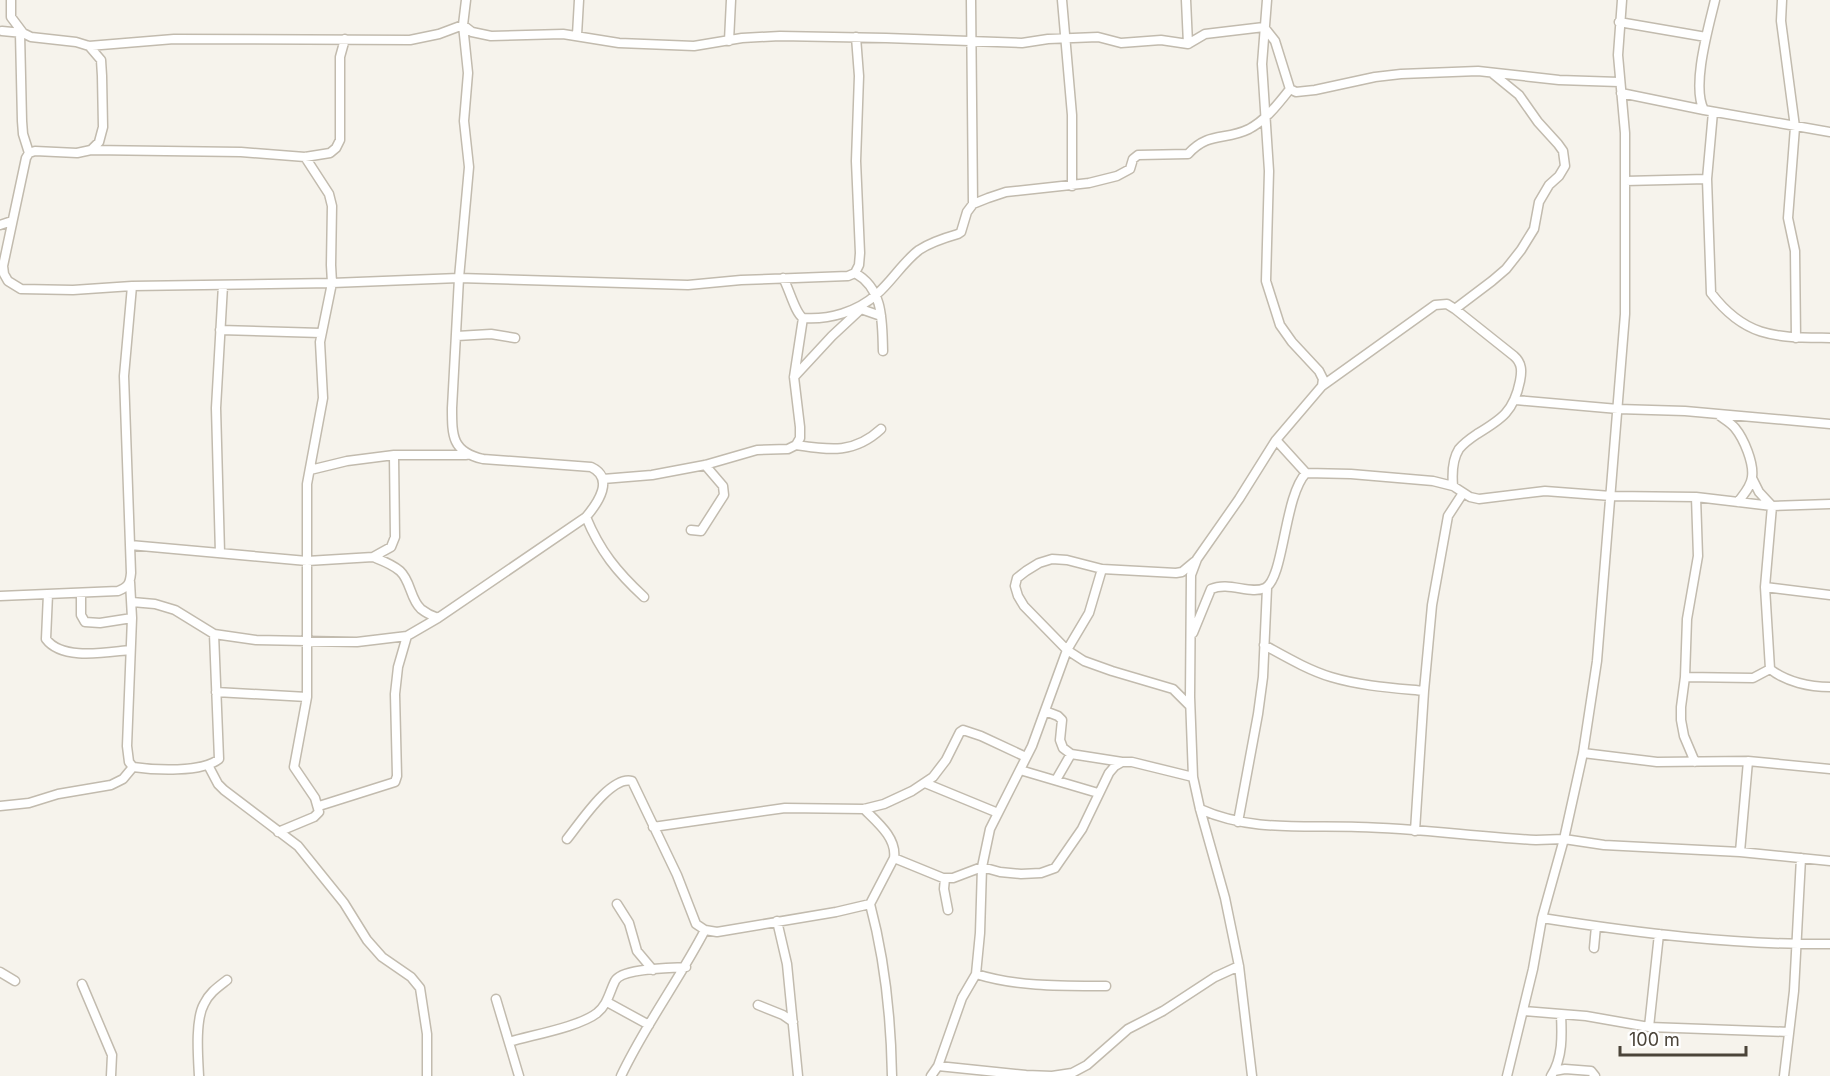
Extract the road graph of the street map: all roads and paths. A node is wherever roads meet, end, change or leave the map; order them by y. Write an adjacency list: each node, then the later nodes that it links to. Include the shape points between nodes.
1 (11, 0): 12 (street)
2 (466, 0): 14 (street)
3 (579, 0): 18 (street)
4 (731, 0): 24 (street)
5 (971, 0): 23 (street)
6 (1062, 0): 21 (street)
7 (1186, 0): 25 (street)
8 (1267, 0): 15 (street)
9 (1622, 0): 13 (street)
10 (1715, 0): 20 (street)
11 (1782, 0): 37 (street, via 1781,21)
12 (11, 17): 16 (street); 17 (street)
13 (1619, 22): 20 (street); 30 (street)
14 (463, 25): 18 (street, via 472,32 491,36); 22 (street, via 410,40); 51 (street, via 469,167)
15 (1264, 27): 25 (street, via 1205,34); 31 (street, via 1275,41); 34 (street)
16 (1, 31): 17 (street)
17 (21, 33): 26 (street); 40 (street, via 22,121)
18 (577, 35): 24 (street, via 669,46)
19 (856, 37): 23 (street); 24 (street, via 753,36); 49 (street, via 860,253)
20 (1706, 37): 35 (street, via 1699,93 1701,103)
21 (1067, 38): 23 (street, via 1022,43); 25 (street); 44 (street)
22 (345, 39): 27 (street, via 174,39); 41 (street, via 340,57 340,140 330,153)
23 (972, 40): 45 (street)
24 (729, 41)
25 (1188, 44)
26 (89, 46): 27 (street); 28 (street)
27 (114, 46): 28 (street)
28 (101, 60): 39 (street, via 103,126 99,142)
29 (1492, 73): 30 (street); 31 (street, via 1401,74 1315,90); 58 (street, via 1519,95 1558,144 1565,166 1543,194 1534,229 1521,250 1506,269)
30 (1619, 82): 32 (street)
31 (1290, 89): 33 (street)
32 (1621, 93): 35 (street); 43 (street)
33 (1281, 100): 34 (street); 36 (street)
34 (1265, 104): 36 (street)
35 (1709, 111): 37 (street); 42 (street)
36 (1266, 117): 44 (street, via 1246,131 1203,140 1188,154 1138,155 1125,173); 69 (street, via 1266,281 1280,325 1319,371)
37 (1795, 127): 38 (street); 65 (street, via 1788,218 1795,251)
38 (1830, 132)
39 (91, 150): 40 (street); 41 (street)
40 (29, 153): 46 (street)
41 (305, 157): 53 (street, via 329,194 332,206)
42 (1707, 179): 43 (street); 65 (street, via 1711,293 1751,330)
43 (1624, 181): 71 (street, via 1624,315)
44 (1072, 186): 45 (street, via 1006,192)
45 (974, 204): 56 (street, via 961,232 918,251)
46 (12, 220): 47 (street); 48 (street)
47 (0, 225)
48 (2, 257): 50 (street)
49 (855, 273): 52 (street); 56 (street, via 870,284)
50 (2, 274): 55 (street, via 21,289)
51 (459, 278): 52 (street, via 679,285); 53 (street); 63 (street)
52 (783, 278): 60 (street, via 798,315)
53 (332, 283): 54 (street); 62 (street)
54 (223, 285): 55 (street); 61 (street)
55 (132, 286): 93 (street, via 124,375)
56 (876, 295): 57 (street); 59 (street)
57 (859, 308): 59 (street); 60 (street, via 843,314); 68 (street)
58 (1455, 309): 69 (street, via 1448,304 1435,305); 70 (street, via 1519,360)
59 (881, 316): 67 (street)
60 (803, 318): 68 (street)
61 (220, 330): 62 (street); 94 (street, via 216,408)
62 (321, 333): 80 (street, via 323,398)
63 (457, 336): 64 (street, via 491,334); 78 (street, via 452,428)
64 (515, 338)
65 (1796, 338): 66 (street)
66 (1830, 338)
67 (883, 351)
68 (794, 377): 76 (street, via 800,427)
69 (1322, 386): 75 (street)
70 (1516, 400): 71 (street); 84 (street, via 1503,418 1459,449)
71 (1618, 409): 72 (street); 86 (street)
72 (1717, 415): 73 (street); 82 (street, via 1736,428 1748,454)
73 (1830, 424)
74 (881, 429): 76 (street, via 862,444 849,448)
75 (1276, 440): 81 (street); 96 (street)
76 (796, 446): 79 (street, via 747,452)
77 (394, 455): 78 (street); 80 (street); 95 (street, via 395,537 391,547)
78 (466, 455): 83 (street, via 591,467)
79 (705, 465): 83 (street); 92 (street, via 723,486 724,495 701,531)
80 (310, 470): 97 (street)
81 (1306, 473): 84 (street, via 1397,477); 101 (street, via 1293,495 1274,577)
82 (1752, 478): 88 (street); 90 (street)
83 (603, 479): 91 (street, via 598,503)
84 (1453, 486): 85 (street)
85 (1463, 493): 86 (street, via 1479,499 1545,491); 120 (street, via 1448,516 1444,533)
86 (1611, 496): 87 (street); 126 (street, via 1597,661)
87 (1696, 497): 88 (street); 118 (street, via 1698,549 1687,619)
88 (1738, 502): 90 (street)
89 (1830, 504): 90 (street)
90 (1772, 506): 100 (street)
91 (586, 517): 106 (street, via 601,549); 109 (street)
92 (692, 530)
93 (130, 545): 94 (street); 99 (street)
94 (220, 553): 97 (street)
95 (373, 557): 97 (street); 109 (street, via 401,572 418,606)
96 (1197, 559): 98 (street, via 1176,573); 112 (street, via 1191,575)
97 (307, 561): 113 (street)
98 (1102, 569): 116 (street, via 1089,613); 116 (street, via 1052,559 1017,578 1018,597)
99 (130, 582): 102 (street, via 118,591); 107 (street)
100 (1765, 587): 104 (street); 117 (street)
101 (1267, 588): 112 (street, via 1219,585 1211,589); 114 (street)
102 (81, 593): 103 (street); 108 (street, via 81,618 85,622)
103 (48, 594): 105 (street); 115 (street, via 46,639 58,650)
104 (1830, 595)
105 (0, 596)
106 (644, 597)
107 (132, 603): 108 (street); 110 (street, via 174,610)
108 (132, 618): 115 (street)
109 (438, 618): 111 (street)
110 (214, 634): 113 (street); 121 (street)
111 (407, 636): 113 (street, via 378,641); 140 (street, via 395,694 395,782)
112 (1191, 638): 123 (street)
113 (308, 641): 122 (street)
114 (1264, 645): 120 (street, via 1332,678); 144 (street, via 1258,714)
115 (130, 650): 132 (street, via 127,746 129,762)
116 (1067, 650): 123 (street, via 1103,668 1173,689); 124 (street)
117 (1770, 669): 118 (street, via 1753,678); 119 (street, via 1780,677)
118 (1684, 677): 130 (street, via 1681,720)
119 (1830, 687)
120 (1424, 691): 146 (street)
121 (216, 692): 122 (street); 131 (street, via 219,759)
122 (307, 697): 140 (street, via 294,767)
123 (1190, 705): 135 (street)
124 (1046, 711): 125 (street, via 1062,720 1060,745); 127 (street)
125 (1071, 753): 129 (street); 136 (street)
126 (1582, 753): 130 (street, via 1657,762); 149 (street)
127 (1026, 757): 134 (street); 137 (street, via 963,730 946,759)
128 (1748, 761): 130 (street); 133 (street); 150 (street)
129 (1122, 762): 135 (street); 138 (street, via 1109,773)
130 (1695, 762)
131 (208, 765): 132 (street, via 168,770); 147 (street, via 224,790)
132 (134, 767): 139 (street, via 111,785)
133 (1830, 769)
134 (1020, 770): 136 (street); 143 (street)
135 (1193, 777): 142 (street)
136 (1056, 780): 138 (street)
137 (925, 783): 141 (street, via 884,804); 143 (street)
138 (1098, 793): 154 (street, via 1082,829 1055,868 1022,874)
139 (0, 806)
140 (319, 806): 147 (street, via 314,817)
141 (864, 809): 145 (street, via 785,808); 151 (street, via 893,843)
142 (1200, 809): 144 (street); 167 (street)
143 (998, 813): 154 (street)
144 (1238, 822): 146 (street, via 1294,828)
145 (653, 826): 148 (street, via 635,784 627,780 601,797); 162 (street, via 696,924)
146 (1414, 831): 149 (street)
147 (278, 832): 191 (street, via 298,846 382,957 420,988 427,1034)
148 (567, 838)
149 (1564, 839): 150 (street, via 1604,845); 159 (street)
150 (1740, 852): 152 (street)
151 (894, 858): 155 (street); 157 (street)
152 (1801, 858): 153 (street); 165 (street)
153 (1830, 861)
154 (982, 867): 155 (street); 171 (street)
155 (945, 878): 158 (street)
156 (617, 904): 169 (street, via 629,923 637,951)
157 (870, 904): 160 (street); 195 (street, via 885,977)
158 (948, 910)
159 (1542, 918): 161 (street); 179 (street)
160 (777, 921): 162 (street, via 717,932); 181 (street, via 787,964)
161 (1596, 926): 163 (street); 166 (street)
162 (705, 930): 168 (street)
163 (1659, 934): 165 (street); 183 (street)
164 (1830, 944): 165 (street)
165 (1796, 945): 184 (street)
166 (1594, 948)
167 (1239, 966): 187 (street, via 1128,1029 1072,1073); 197 (street)
168 (686, 967): 169 (street); 182 (street)
169 (653, 970): 177 (street, via 621,975)
170 (0, 972): 173 (street)
171 (976, 974): 175 (street, via 1025,984); 186 (street, via 962,998)
172 (227, 980): 190 (street, via 212,991 203,1005)
173 (15, 981)
174 (82, 984): 189 (street, via 112,1055)
175 (1106, 986)
176 (496, 999): 185 (street)
177 (607, 1002): 182 (street); 185 (street, via 583,1020)
178 (758, 1005): 181 (street)
179 (1523, 1011): 180 (street); 198 (street)
180 (1561, 1014): 183 (street); 188 (street, via 1561,1046)
181 (793, 1022): 194 (street)
182 (649, 1025): 193 (street)
183 (1649, 1027): 184 (street)
184 (1789, 1032): 200 (street)
185 (509, 1042): 192 (street)
186 (939, 1066): 187 (street); 196 (street)
187 (981, 1073)
188 (1553, 1074): 199 (street, via 1580,1069 1593,1071)
189 (111, 1076)
190 (199, 1076)
191 (427, 1076)
192 (519, 1076)
193 (621, 1076)
194 (798, 1076)
195 (892, 1076)
196 (931, 1076)
197 (1252, 1076)
198 (1507, 1076)
199 (1595, 1076)
200 (1784, 1076)

